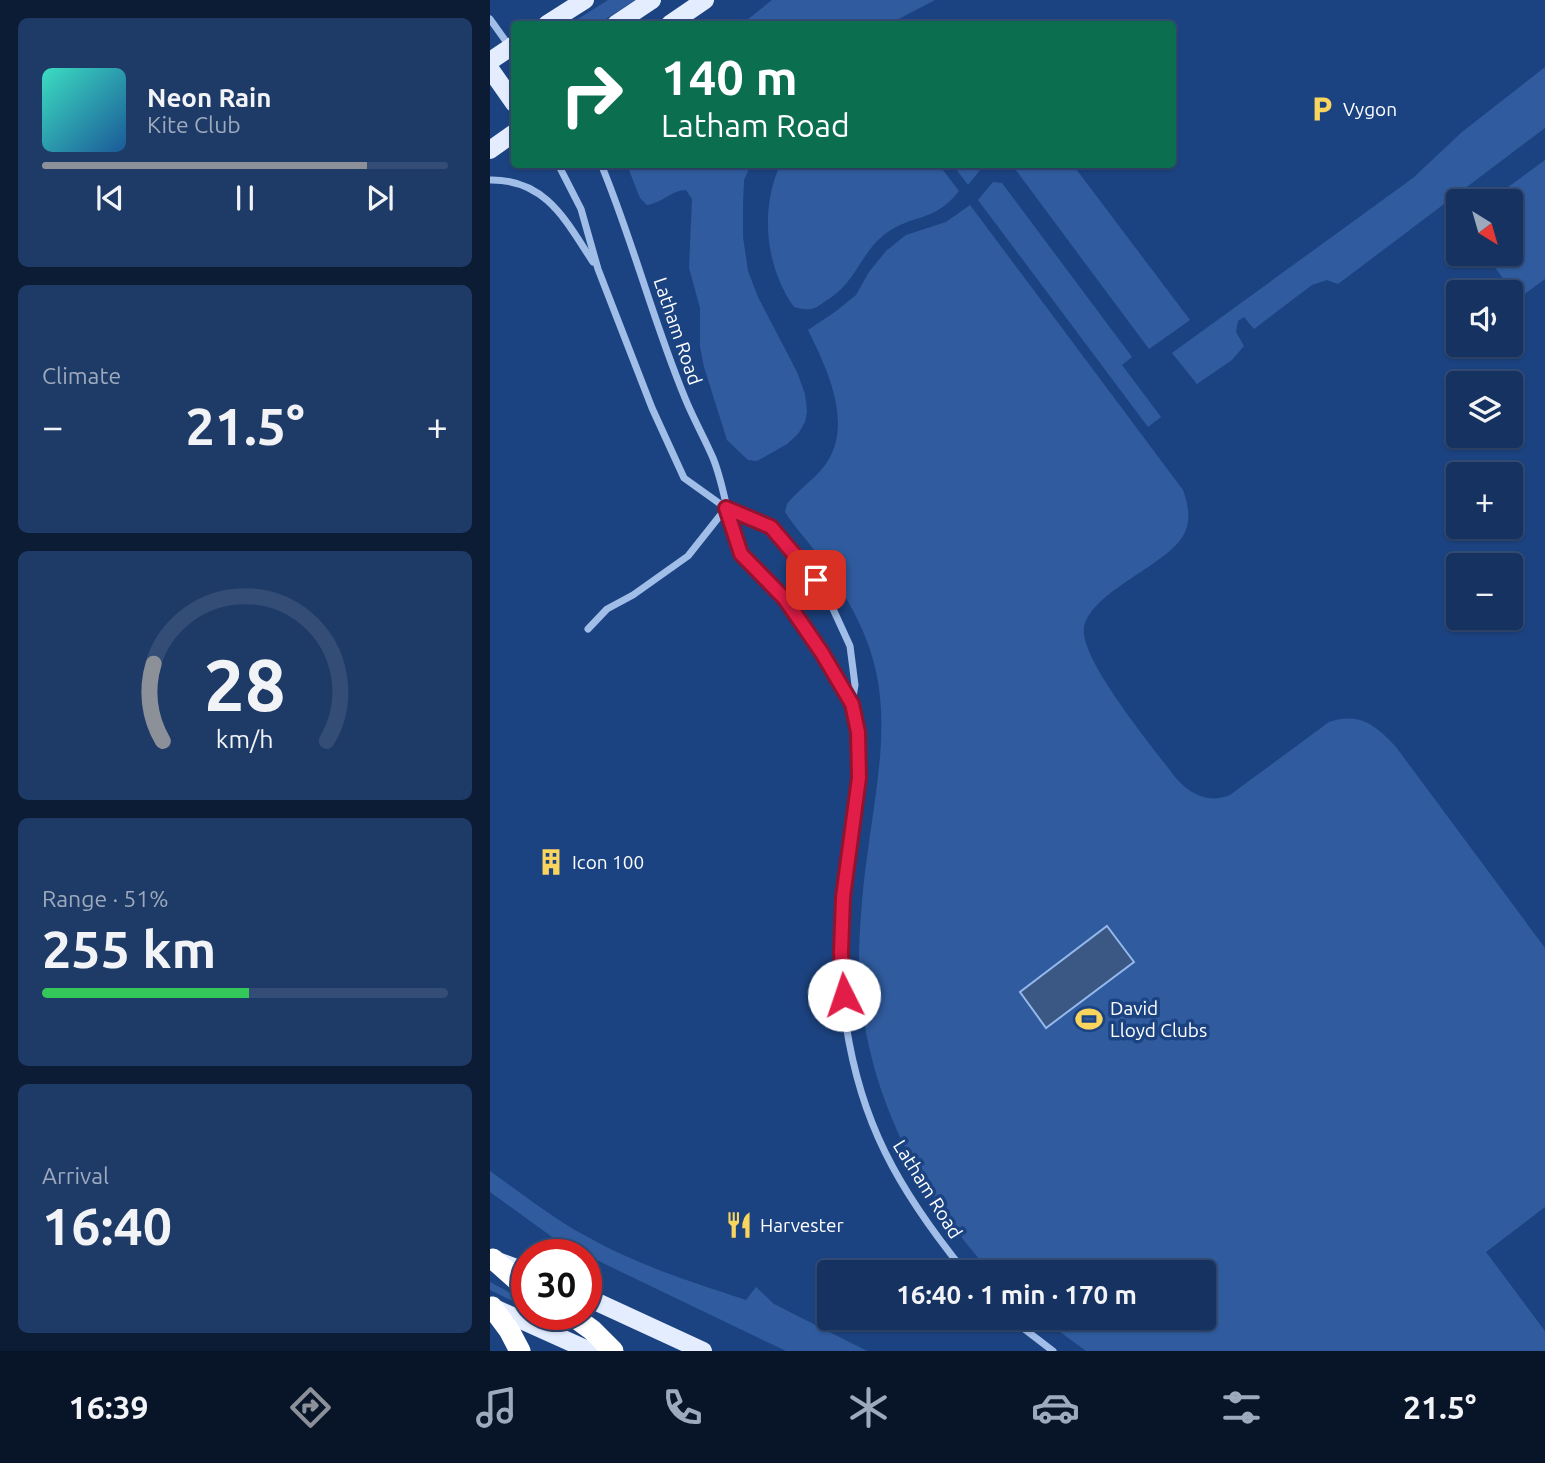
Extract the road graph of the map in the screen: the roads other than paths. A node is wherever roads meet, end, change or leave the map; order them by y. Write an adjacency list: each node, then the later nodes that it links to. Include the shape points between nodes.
1 (584, 0): 5 (main road)
2 (652, 0): 6 (main road)
3 (706, 0): 7 (main road); 8 (main road)
4 (490, 19): 9 (street)
5 (552, 21)
6 (620, 21)
7 (674, 21)
8 (693, 21)
9 (511, 45)
10 (511, 49): 11 (main road)
11 (490, 65): 12 (main road); 13 (main road)
12 (511, 75)
13 (511, 96)
14 (511, 97): 15 (main road)
15 (490, 101)
16 (511, 136): 17 (main road)
17 (490, 150)
18 (560, 168): 21 (street, Latham Road, via 581,209)
19 (603, 168): 22 (street, Latham Road, via 685,398 714,461)
20 (490, 180): 21 (street, Latham Road, via 541,193)
21 (598, 269): 22 (street, Latham Road, via 684,478)
22 (726, 508): 23 (street, via 688,556 607,609); 24 (street, Latham Road, via 741,554 785,599); 24 (street, Latham Road, via 771,527 828,598 852,655)
23 (588, 629)
24 (852, 704): 26 (street, Latham Road, via 859,757 842,921 848,1031 864,1097 884,1151)
25 (491, 1259): 27 (main road); 28 (highway)
26 (955, 1260)
27 (511, 1266)
28 (511, 1276)
29 (602, 1304): 36 (main road)
30 (491, 1306): 33 (highway); 34 (main road)
31 (592, 1330): 35 (highway)
32 (1026, 1330): 37 (street)
33 (520, 1351)
34 (590, 1351)
35 (613, 1351)
36 (703, 1351)
37 (1053, 1351)

